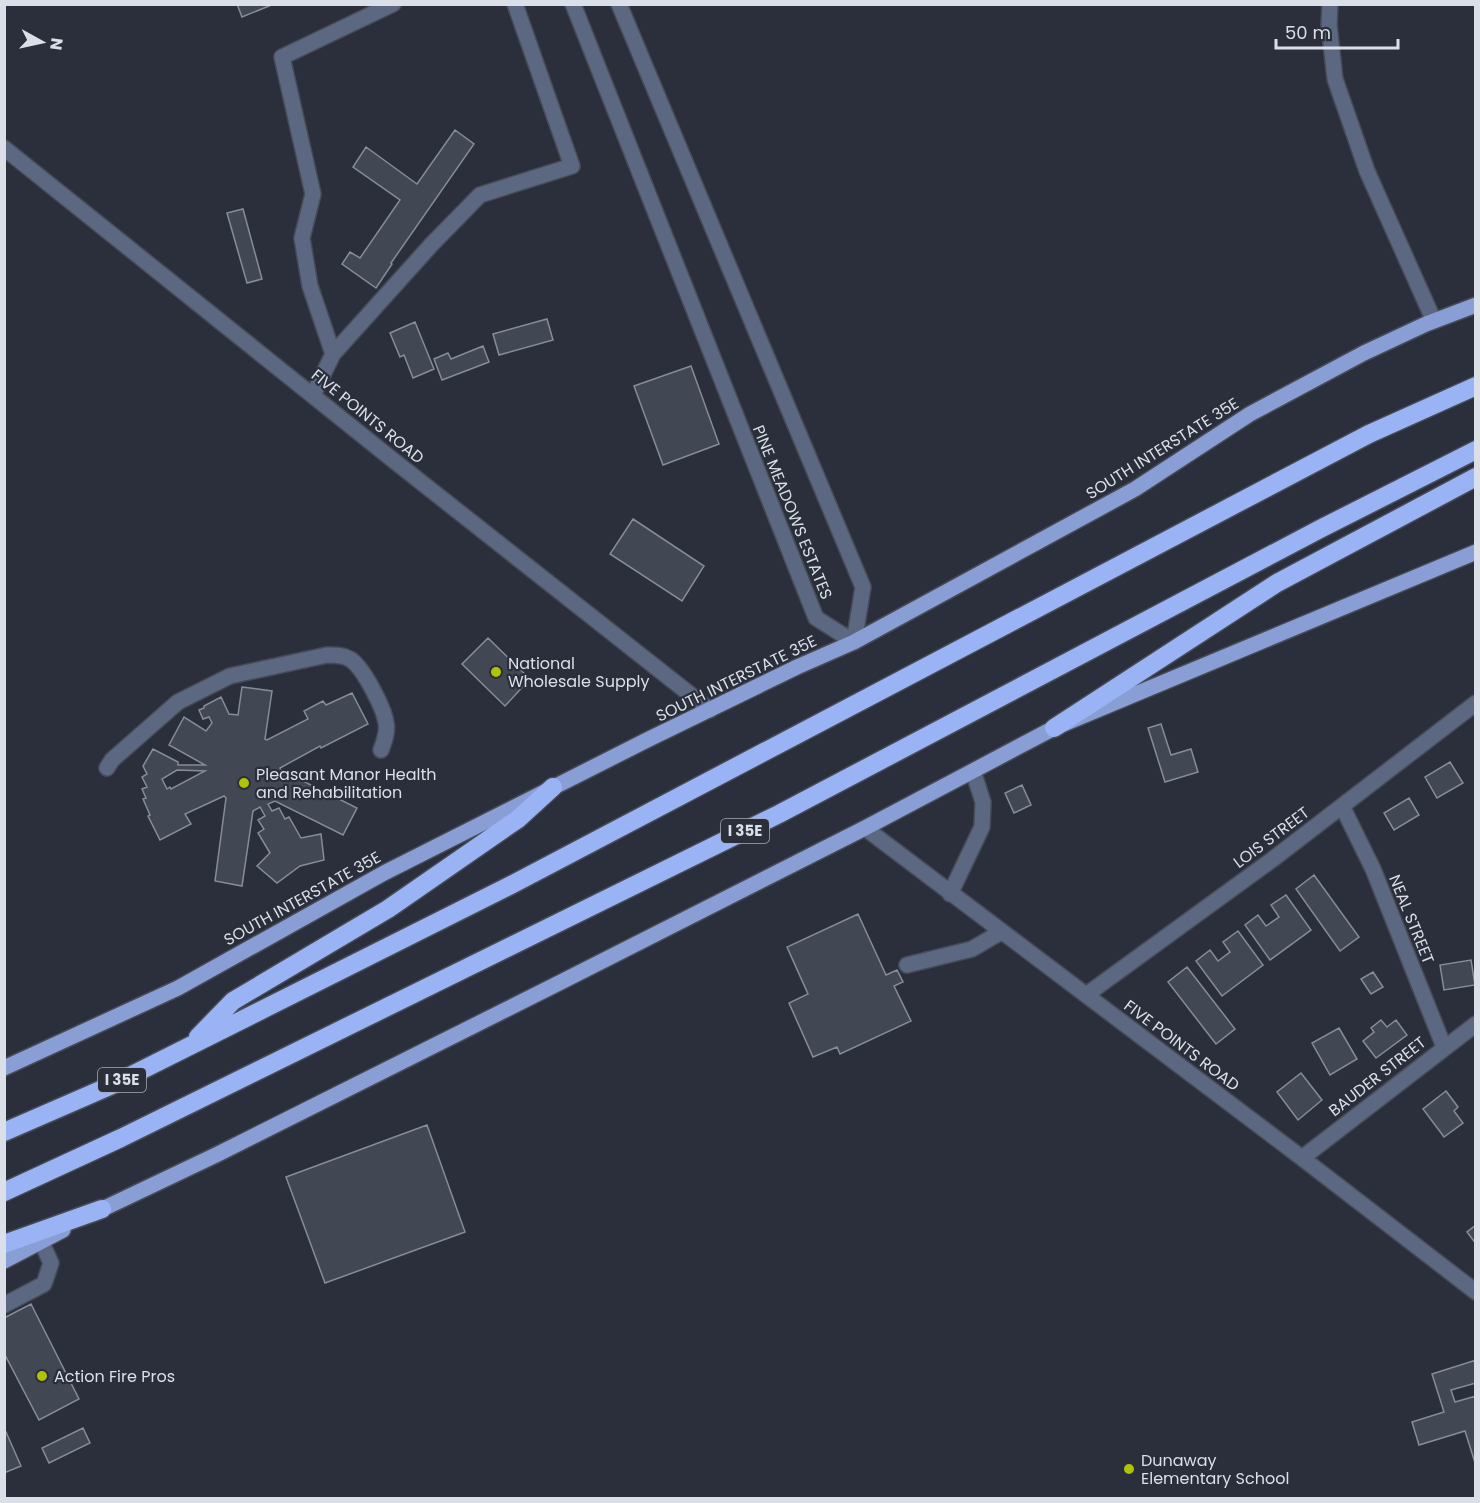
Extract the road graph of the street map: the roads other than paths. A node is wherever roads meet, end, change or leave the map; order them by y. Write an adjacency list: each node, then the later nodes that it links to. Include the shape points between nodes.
1 (393, 4): 9 (street, via 282,57 313,194 303,248 310,285)
2 (515, 4): 9 (street, via 572,166 480,195)
3 (573, 4): 15 (street, PINE MEADOWS ESTATES, via 816,618)
4 (619, 4): 15 (street, via 863,587)
5 (1330, 4): 8 (street, via 1335,79 1367,171)
6 (4, 148): 11 (street, FIVE POINTS ROAD)
7 (1476, 305): 8 (main road, SOUTH INTERSTATE 35E)
8 (1434, 321): 15 (main road, SOUTH INTERSTATE 35E, via 1364,353 1250,414 1135,489)
9 (333, 354): 11 (street)
10 (1476, 386): 30 (highway, I 35E, via 1369,434 511,885)
11 (313, 395): 17 (street, FIVE POINTS ROAD)
12 (1476, 450): 35 (highway, I 35E, via 779,814)
13 (1476, 477): 18 (highway, via 1277,584)
14 (1476, 552): 18 (main road)
15 (854, 642): 17 (main road, SOUTH INTERSTATE 35E)
16 (1476, 703): 23 (street, LOIS STREET)
17 (710, 710): 22 (main road, SOUTH INTERSTATE 35E)
18 (1054, 728): 21 (main road)
19 (381, 750): 20 (street, via 387,726 385,716 364,675 348,658 327,655 230,676 178,702)
20 (107, 768)
21 (973, 771): 24 (main road); 25 (street, via 983,802 982,827)
22 (553, 787): 30 (highway, via 518,819 388,909 233,1001); 32 (main road, SOUTH INTERSTATE 35E, via 384,873 197,978)
23 (1342, 806): 28 (street, LOIS STREET); 31 (street, NEAL STREET, via 1373,869)
24 (864, 828): 25 (street, FIVE POINTS ROAD); 36 (main road)
25 (950, 894): 26 (street, FIVE POINTS ROAD)
26 (1001, 932): 27 (street, via 972,949); 28 (street, FIVE POINTS ROAD)
27 (907, 965)
28 (1086, 995): 34 (street, FIVE POINTS ROAD)
29 (1476, 1024): 31 (street, BAUDER STREET)
30 (189, 1046): 33 (highway, I 35E)
31 (1444, 1047): 34 (street, BAUDER STREET)
32 (4, 1068)
33 (4, 1132)
34 (1302, 1158): 40 (street, FIVE POINTS ROAD)
35 (4, 1192)
36 (102, 1209): 37 (main road); 38 (highway)
37 (41, 1241): 39 (main road); 41 (street, via 51,1263 44,1284)
38 (4, 1244)
39 (4, 1261)
40 (1476, 1292)
41 (4, 1305)

